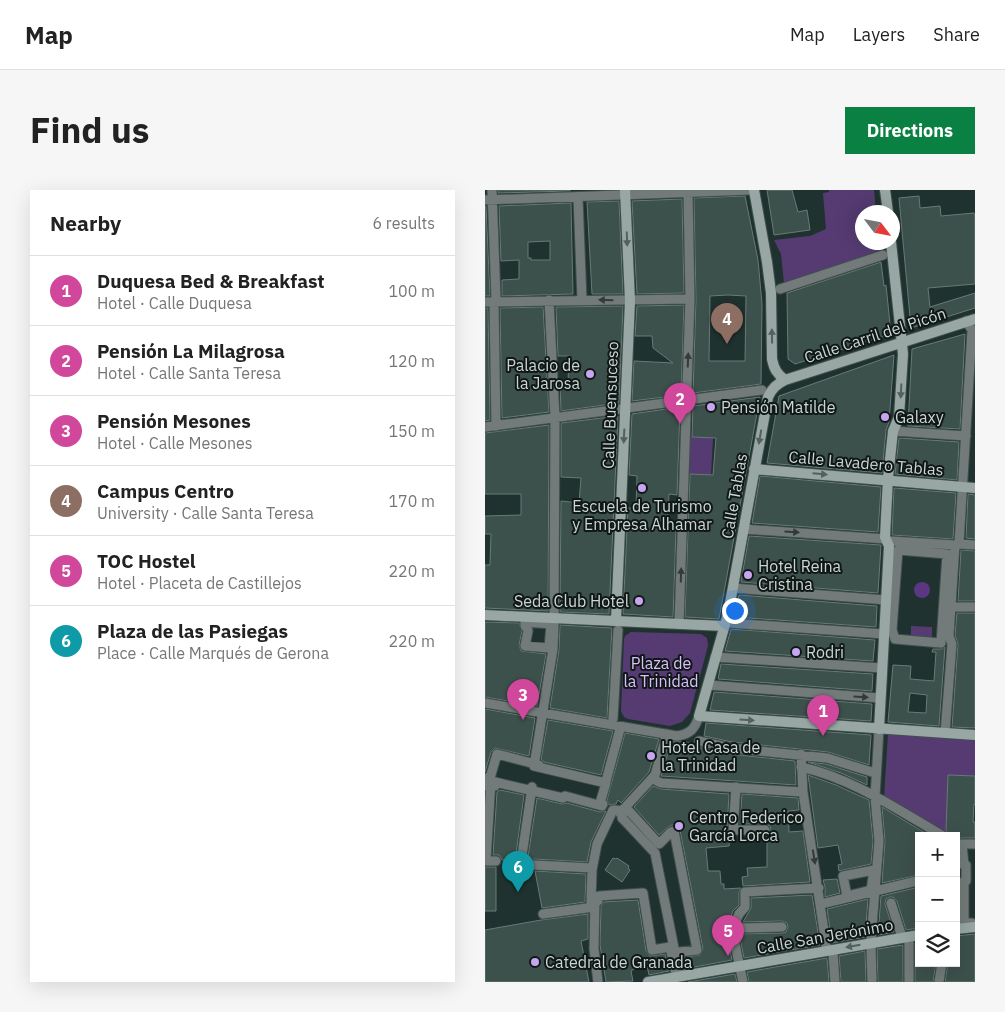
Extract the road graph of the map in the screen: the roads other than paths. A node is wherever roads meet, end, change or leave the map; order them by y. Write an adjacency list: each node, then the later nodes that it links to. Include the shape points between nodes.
1 (492, 190): 8 (street)
2 (753, 190): 5 (street); 20 (street, one-way to 2, via 774,369 772,359 771,292)
3 (885, 190): 9 (street)
4 (625, 193): 5 (street); 6 (street); 16 (street, Calle Buensuceso, one-way to 16)
5 (688, 193): 13 (street)
6 (589, 194): 7 (street)
7 (578, 198): 8 (street); 15 (street)
8 (489, 200): 17 (street)
9 (887, 205)
10 (892, 250): 19 (street)
11 (883, 255): 12 (street)
12 (780, 289)
13 (690, 299): 16 (street); 22 (street, one-way to 13)
14 (549, 300): 15 (street); 17 (street); 24 (street)
15 (582, 300): 16 (street, one-way to 15)
16 (630, 301): 23 (street, Calle Buensuceso)
17 (490, 302): 25 (street)
18 (971, 320): 19 (street, Calle Carril del Picón); 28 (street)
19 (901, 342): 20 (street, Calle Carril del Picón); 27 (street, one-way to 27, via 899,418)
20 (785, 380): 29 (street, Calle Tablas, one-way to 29, via 777,384 767,397)
21 (762, 390): 22 (street)
22 (687, 400): 23 (street); 44 (street, one-way to 22)
23 (625, 408): 24 (street); 46 (street, Calle Buensuceso, one-way to 46)
24 (555, 416): 25 (street); 43 (street)
25 (496, 426): 26 (street)
26 (485, 427)
27 (893, 431): 28 (street); 30 (street)
28 (966, 436): 31 (street)
29 (754, 469): 30 (street, Calle Lavadero Tablas, one-way to 30); 33 (street, Calle Tablas)
30 (888, 480): 31 (street, Calle Lavadero Tablas); 34 (street)
31 (963, 486): 32 (street, Calle Lavadero Tablas); 35 (street)
32 (975, 488)
33 (743, 529): 34 (street, one-way to 34); 38 (street, Calle Tablas)
34 (887, 541): 35 (street); 39 (street)
35 (957, 545): 36 (street); 40 (street)
36 (975, 545)
37 (947, 554): 37 (street, via 898,550 892,630 895,639 941,643)
38 (733, 588): 39 (street); 45 (street, Calle Tablas)
39 (886, 600): 47 (street)
40 (951, 607): 41 (street); 58 (street)
41 (975, 608)
42 (485, 615): 43 (street)
43 (554, 618): 46 (street); 53 (street, via 553,649)
44 (679, 624): 45 (street); 46 (street)
45 (727, 624): 47 (street); 48 (street)
46 (617, 625): 55 (street)
47 (884, 634): 49 (street)
48 (715, 657): 49 (street); 50 (street)
49 (882, 668): 51 (street)
50 (707, 685): 51 (street, one-way to 51); 54 (street)
51 (880, 698): 57 (street)
52 (485, 703): 53 (street)
53 (542, 713): 55 (street); 63 (street)
54 (699, 716): 57 (street, one-way to 57); 59 (street, via 690,732 677,736)
55 (610, 721): 59 (street)
56 (620, 729): 67 (street)
57 (879, 729): 58 (street); 65 (street)
58 (945, 733): 60 (street)
59 (667, 734): 66 (street)
60 (975, 735)
61 (699, 742): 62 (street)
62 (801, 754): 64 (street); 65 (street, via 827,758)
63 (534, 764): 67 (street); 68 (street, via 497,754); 73 (street, via 606,783)
64 (801, 767): 71 (street); 72 (street, via 819,771)
65 (875, 773): 72 (street)
66 (653, 779): 69 (street, via 661,783); 74 (street)
67 (606, 781): 73 (street, via 609,782)
68 (488, 783): 70 (street); 80 (street)
69 (737, 787): 71 (street); 75 (street, via 733,830)
70 (532, 788): 73 (street, via 563,798 602,806); 82 (street)
71 (803, 792): 86 (street, one-way to 86)
72 (875, 797): 76 (street); 87 (street, via 879,841)
73 (601, 803): 74 (street)
74 (622, 811): 84 (street, via 613,810 597,844); 90 (street, via 601,844); 103 (street, via 622,818 655,853); 103 (street, via 629,811 659,844 674,831 697,950 679,952 684,974)
75 (765, 830)
76 (936, 832)
77 (975, 844): 78 (street)
78 (960, 845)
79 (960, 848): 92 (street, via 964,854 966,881 964,919 960,924)
80 (485, 861): 81 (street)
81 (497, 861)
82 (521, 862)
83 (534, 865): 84 (street)
84 (592, 868): 90 (street, via 591,903)
85 (915, 882): 87 (street)
86 (819, 888): 89 (street); 93 (street, via 745,892 745,907)
87 (874, 892): 89 (street); 108 (street)
88 (891, 903): 97 (street, Calle San Jerónimo)
89 (821, 904): 100 (street)
90 (594, 905): 91 (street); 103 (street, via 599,896 643,893 652,950 669,947 676,974); 104 (street)
91 (543, 914)
92 (975, 922)
93 (734, 926): 94 (street); 101 (street)
94 (782, 927)
95 (975, 927): 96 (street)
96 (960, 929)
97 (901, 934)
98 (915, 936): 100 (street, Calle San Jerónimo, one-way to 100)
99 (909, 940): 109 (street, Calle San Jerónimo)
100 (830, 952): 101 (street, Calle San Jerónimo); 107 (street)
101 (739, 965): 103 (street, Calle San Jerónimo); 106 (street)
102 (941, 967): 110 (street)
103 (681, 978): 105 (street, Calle San Jerónimo)
104 (598, 982)
105 (649, 982)
106 (743, 982)
107 (835, 982)
108 (872, 982)
109 (909, 982)
110 (939, 982)

